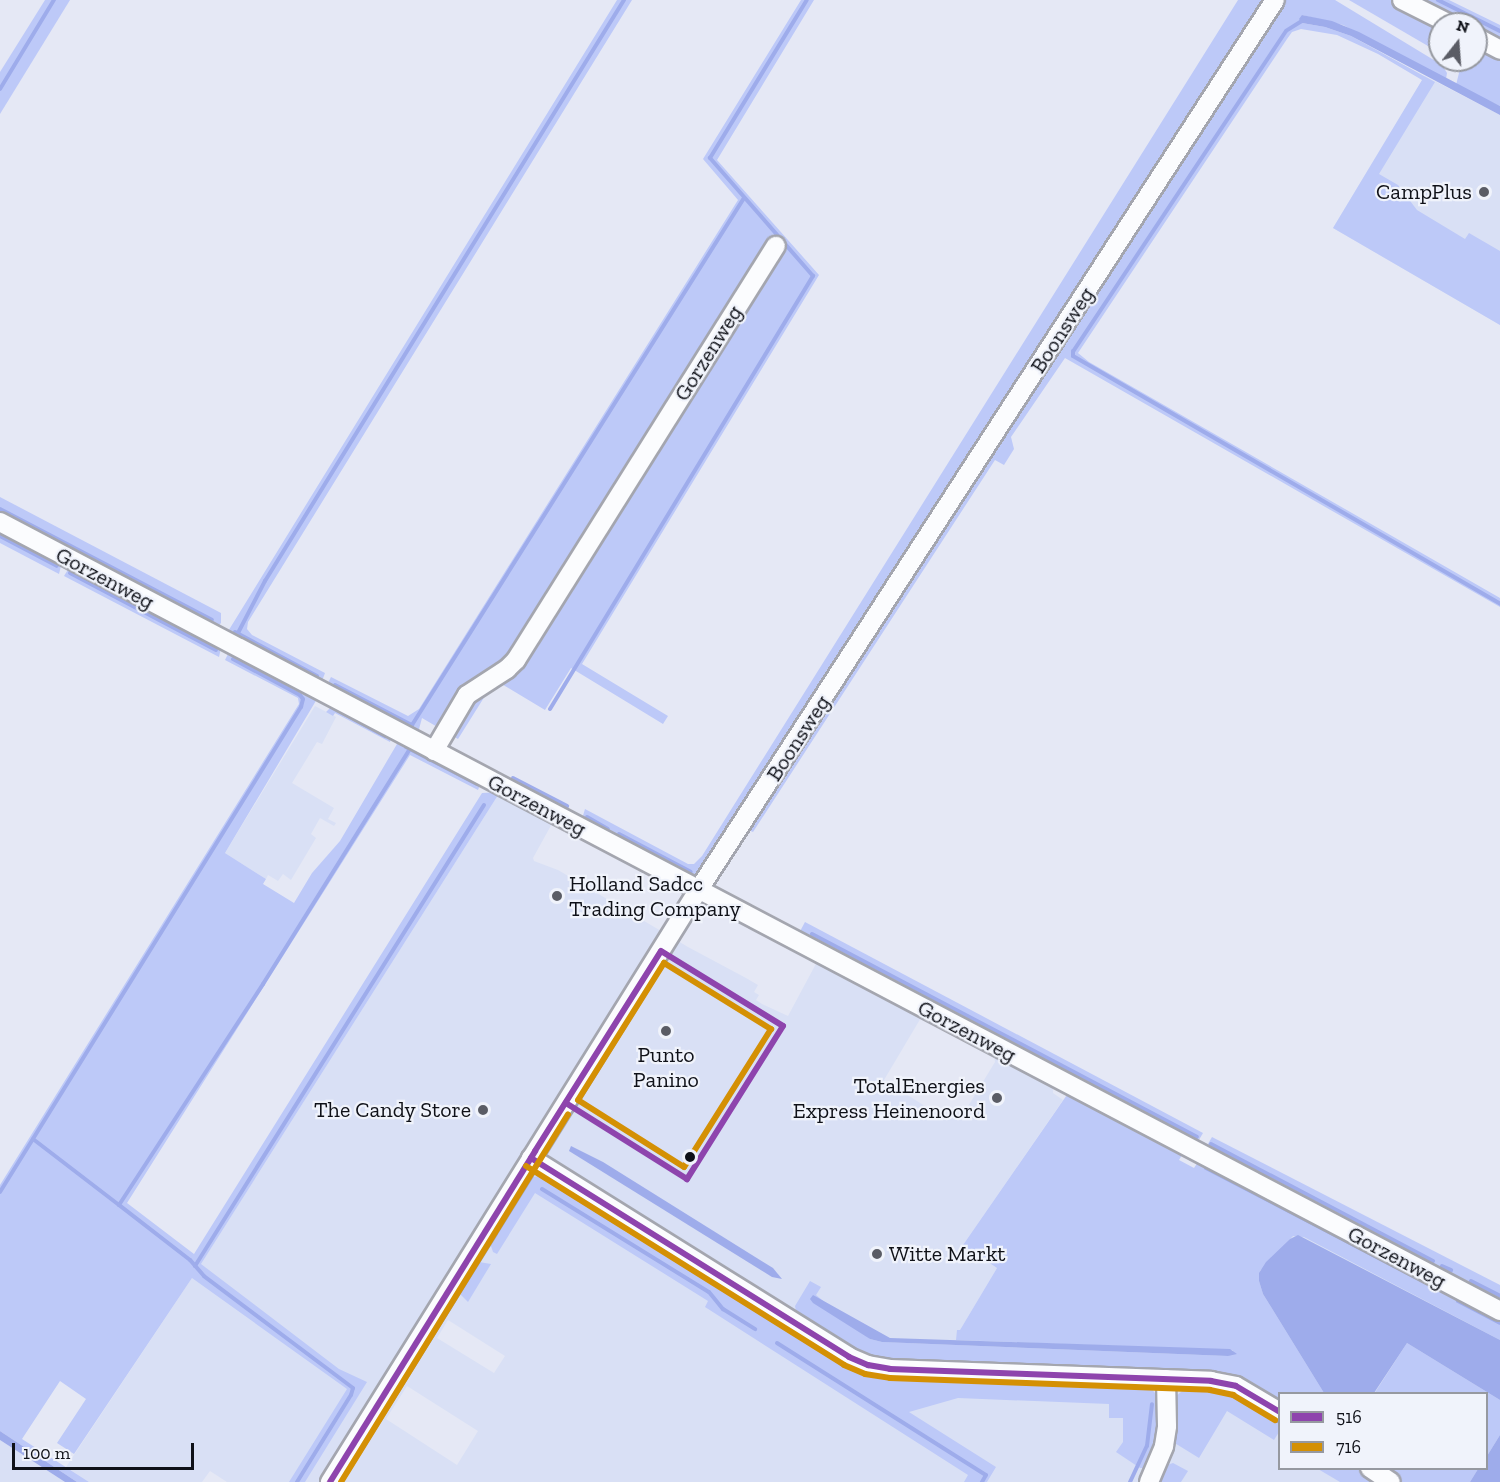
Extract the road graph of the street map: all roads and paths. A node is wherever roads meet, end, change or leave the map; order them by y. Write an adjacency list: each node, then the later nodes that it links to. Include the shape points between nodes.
1 (1275, 0): 7 (street, Boonsweg)
2 (1402, 0): 3 (street)
3 (1428, 13)
4 (776, 246): 6 (street, Gorzenweg, via 516,660 467,695)
5 (0, 522): 6 (street, Gorzenweg)
6 (434, 751): 7 (street, Gorzenweg)
7 (699, 889): 8 (street, Boonsweg); 9 (street, Gorzenweg)
8 (531, 1158): 10 (street, via 863,1364 890,1369); 13 (street, Boonsweg)
9 (1500, 1311)
10 (1166, 1379): 11 (street, via 1228,1384); 14 (street, via 1165,1439)
11 (1278, 1411)
12 (1373, 1470): 15 (street)
13 (330, 1482)
14 (1149, 1482)
15 (1391, 1482)

